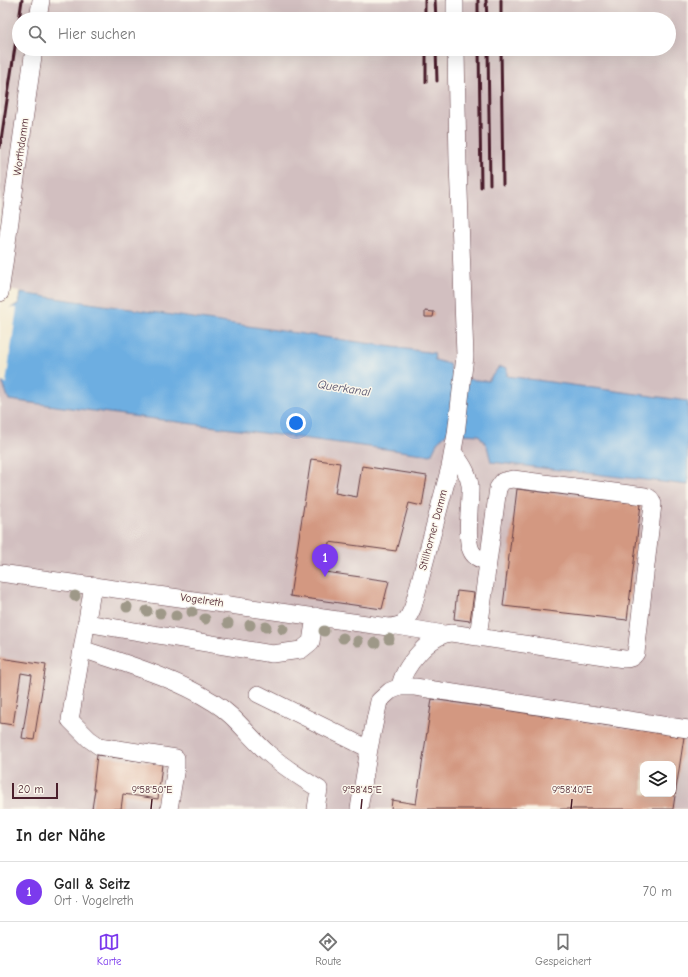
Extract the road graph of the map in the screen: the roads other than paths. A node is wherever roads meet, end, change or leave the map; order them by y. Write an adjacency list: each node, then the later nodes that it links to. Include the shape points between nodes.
1 (41, 0): 3 (street)
2 (455, 0): 4 (street)
3 (39, 12)
4 (455, 12)
5 (33, 56): 7 (street, Worthdamm)
6 (456, 56): 8 (street, Stillhorner Damm, via 465,356)
7 (0, 293)
8 (453, 452): 9 (street, via 463,465 470,485 469,546 478,558); 14 (street, Stillhorner Damm, via 413,606 409,617)
9 (488, 561): 16 (street); 16 (street, Vogelreth, via 498,488 508,479 645,496 652,500 634,657 624,659)
10 (0, 573): 11 (street, Vogelreth)
11 (93, 585): 12 (street, Vogelreth); 13 (street)
12 (315, 616): 13 (street, via 311,642 301,650 272,654); 14 (street, Vogelreth, via 388,627)
13 (86, 623): 17 (street)
14 (401, 625): 15 (street, Vogelreth)
15 (444, 634): 16 (street, Vogelreth); 18 (street, via 437,637 410,662 401,679)
16 (478, 637)
17 (82, 649): 22 (street, via 70,720 99,746 176,758); 23 (street, via 167,678 212,701 228,712 268,753 319,789)
18 (400, 687): 20 (street, via 415,687); 21 (street, via 390,691 379,701)
19 (258, 694): 21 (street)
20 (688, 729)
21 (369, 749): 24 (street)
22 (169, 809)
23 (316, 809)
24 (359, 809)

